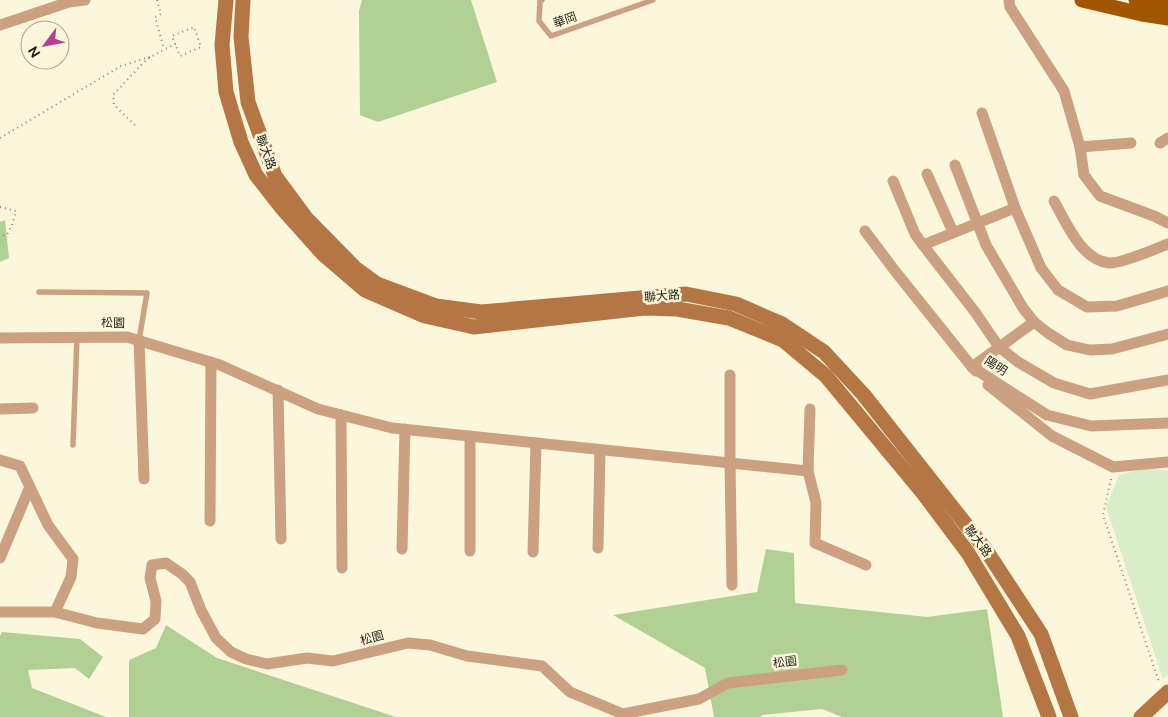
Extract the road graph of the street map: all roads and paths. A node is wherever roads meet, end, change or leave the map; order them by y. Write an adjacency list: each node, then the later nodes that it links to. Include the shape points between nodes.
1 (85, 0): 12 (street, via 69,2)
2 (157, 0): 14 (path, via 161,14 156,17)
3 (226, 0): 63 (street, 聯大路, via 222,45 226,92 241,142 256,175 323,254 365,290 425,316 474,328 644,308 677,309 729,318 783,340 826,376)
4 (243, 0): 63 (street, 聯大路, via 241,37 248,102 275,176 306,218 355,268 377,284 436,306 481,312 686,294 736,304 782,324 824,352 864,394)
5 (542, 0): 6 (lane, 華岡, via 539,21 551,36)
6 (654, 0)
7 (1009, 0): 20 (street, via 1010,7 1064,91)
8 (1082, 0): 11 (main road)
9 (1136, 0): 10 (main road)
10 (1168, 5)
11 (1168, 18)
12 (0, 25)
13 (175, 44): 13 (path, via 172,36 194,27 201,47 180,56); 14 (path)
14 (164, 49): 15 (path)
15 (154, 55): 17 (path, via 113,95 114,105); 18 (path, via 121,66)
16 (982, 113): 26 (street)
17 (135, 125)
18 (0, 138)
19 (1131, 143): 20 (street)
20 (1080, 147): 28 (street, via 1084,175 1100,196)
21 (955, 165): 27 (street)
22 (927, 174): 30 (street)
23 (893, 182): 33 (street, 陽明)
24 (1054, 201): 32 (street, via 1078,243 1094,258 1109,263)
25 (0, 207): 31 (path, via 16,211 7,235)
26 (1014, 208): 27 (street); 34 (street, via 1041,268 1058,290 1087,307 1117,306)
27 (978, 223): 30 (street); 36 (street, via 986,245)
28 (1168, 223)
29 (866, 231): 43 (street, 陽明)
30 (953, 232): 33 (street)
31 (0, 236)
32 (1168, 244)
33 (923, 246): 41 (street, 陽明)
34 (1168, 291)
35 (39, 292): 40 (lane, via 147,293)
36 (1034, 322): 37 (street, via 1067,345 1090,350 1112,349); 41 (street)
37 (1168, 334)
38 (77, 337): 39 (street, 松園); 40 (street, 松園, via 127,336); 55 (lane)
39 (0, 338)
40 (139, 340): 42 (street, 松園); 62 (street)
41 (999, 347): 43 (street); 45 (street, 陽明, via 1054,383 1090,394)
42 (212, 362): 46 (street, 松園); 65 (street)
43 (972, 367): 51 (street, 陽明, via 1047,415 1091,426); 60 (street, via 984,382 1052,436)
44 (730, 375): 59 (street)
45 (1168, 380)
46 (278, 390): 50 (street, 松園, via 318,409); 66 (street)
47 (0, 408): 48 (street)
48 (33, 408)
49 (810, 409): 61 (street)
50 (341, 415): 52 (street, 松園); 73 (street)
51 (1168, 423)
52 (405, 430): 53 (street, 松園); 68 (street)
53 (470, 436): 54 (street, 松園); 69 (street)
54 (536, 443): 56 (street, 松園); 70 (street)
55 (73, 446)
56 (600, 450): 59 (street, 松園); 67 (street)
57 (0, 460): 64 (street, via 20,466)
58 (1168, 462): 60 (street)
59 (730, 463): 61 (street, 松園); 74 (street)
60 (1113, 467): 78 (path, via 1103,515)
61 (808, 471): 72 (street, via 816,503 815,543)
62 (144, 479)
63 (928, 488): 79 (street, 聯大路, via 1018,636); 80 (street, 聯大路, via 986,550 1041,634)
64 (29, 489): 71 (street); 76 (street, via 48,525 73,559 70,577)
65 (210, 521)
66 (280, 539)
67 (598, 548)
68 (402, 549)
69 (470, 551)
70 (533, 552)
71 (0, 558)
72 (866, 565)
73 (342, 568)
74 (732, 585)
75 (0, 612): 76 (street, 松園)
76 (55, 612): 77 (street, 松園, via 97,623 143,629 155,619 156,601 150,578 152,565 166,563 190,582 216,638 231,652 246,659 267,664 308,658 333,661 408,643 430,645 466,656 542,666 570,692 623,714 699,700 728,683)
77 (842, 670)
78 (1167, 696): 81 (street)
79 (1050, 717)
80 (1071, 717)
81 (1141, 717)

